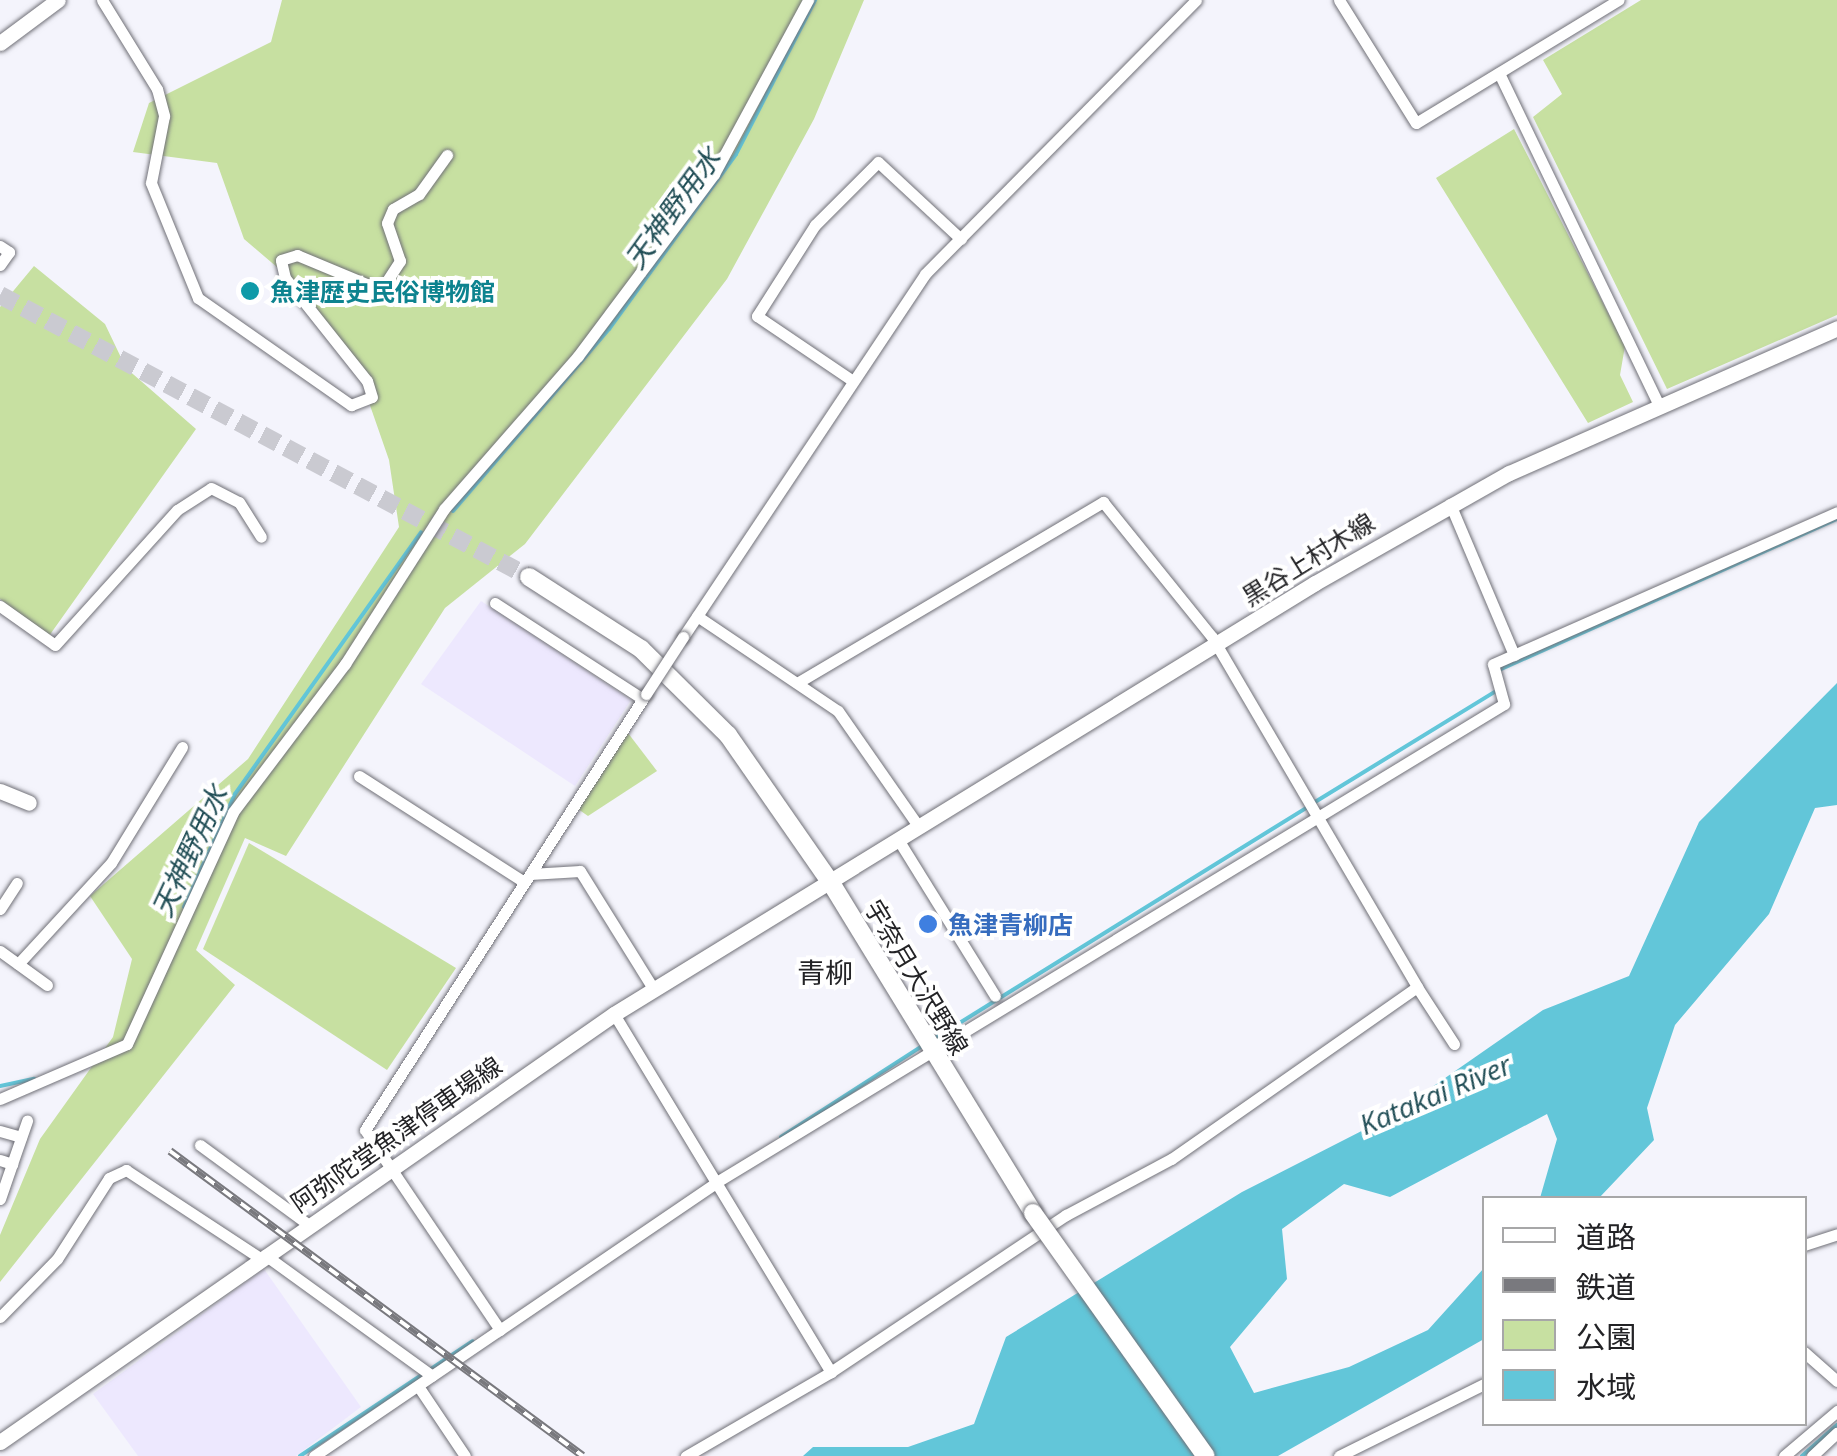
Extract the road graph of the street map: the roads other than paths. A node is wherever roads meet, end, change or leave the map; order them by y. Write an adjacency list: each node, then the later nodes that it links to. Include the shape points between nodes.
1 (58, 0): 7 (main road)
2 (102, 0): 9 (street, via 157,89 164,116 150,183 198,298 351,406 372,397 366,380 285,278 281,260 297,255 381,290 400,262 386,223 393,209 419,194)
3 (808, 0): 47 (street, via 714,174 578,356 444,508 345,664 233,812 127,1044)
4 (1196, 0): 10 (street)
5 (1340, 0): 8 (street, via 1416,123)
6 (1618, 0): 8 (street)
7 (0, 43)
8 (1499, 73): 15 (street)
9 (447, 155)
10 (961, 238): 14 (street, via 924,274); 14 (street, via 878,162 815,226 757,316)
11 (0, 246): 12 (street, via 9,252)
12 (0, 265)
13 (1837, 328): 15 (main road, 黒谷上村木線)
14 (853, 381): 22 (street)
15 (1659, 406): 16 (main road, 黒谷上村木線)
16 (1450, 504): 23 (main road, 黒谷上村木線); 24 (street)
17 (1837, 512): 24 (street)
18 (261, 536): 21 (street, via 239,502 211,488 177,510 55,644)
19 (529, 576): 36 (main road, 宇奈月大沢野線, via 642,649 710,715)
20 (495, 603): 26 (street)
21 (0, 606)
22 (697, 616): 25 (street); 26 (street, bridge)
23 (1216, 646): 25 (street, via 1180,591 1103,502 1093,502); 31 (street); 32 (main road, 黒谷上村木線)
24 (1514, 654): 31 (street, via 1489,674 1504,704)
25 (797, 683): 32 (street, via 849,723)
26 (644, 697): 34 (street)
27 (182, 747): 39 (street, via 111,864)
28 (359, 776): 34 (street)
29 (0, 791): 30 (main road)
30 (29, 803)
31 (1316, 817): 41 (street); 46 (street)
32 (919, 827): 33 (main road, 黒谷上村木線)
33 (899, 841): 36 (main road, 黒谷上村木線); 43 (street)
34 (527, 878): 42 (street, via 580,870); 53 (street, via 364,1130)
35 (16, 883): 37 (street)
36 (832, 883): 42 (main road, 阿弥陀堂魚津停車場線); 46 (main road, 宇奈月大沢野線)
37 (0, 909)
38 (0, 951): 39 (street)
39 (18, 964): 40 (street)
40 (47, 985)
41 (1418, 987): 45 (street); 63 (street, via 1171,1159 1066,1215)
42 (654, 990): 44 (main road, 阿弥陀堂魚津停車場線)
43 (995, 996)
44 (614, 1014): 53 (main road, 阿弥陀堂魚津停車場線); 54 (street)
45 (1454, 1044)
46 (931, 1050): 54 (street); 74 (main road, 宇奈月大沢野線, bridge, via 1033,1214)
47 (0, 1099)
48 (27, 1121): 50 (street)
49 (0, 1131): 50 (street)
50 (22, 1137): 52 (street)
51 (200, 1145): 56 (street)
52 (6, 1162): 55 (street)
53 (390, 1168): 56 (main road, 阿弥陀堂魚津停車場線); 61 (street)
54 (715, 1183): 61 (street); 63 (street)
55 (1, 1194)
56 (308, 1224): 59 (main road, 阿弥陀堂魚津停車場線)
57 (1837, 1234): 58 (street)
58 (1807, 1243)
59 (263, 1257): 60 (street, via 126,1170 109,1178 57,1259); 64 (street); 70 (main road, 阿弥陀堂魚津停車場線)
60 (0, 1317)
61 (500, 1330): 64 (street)
62 (1807, 1355): 65 (street)
63 (830, 1372): 73 (street)
64 (432, 1376): 67 (street)
65 (1837, 1381)
66 (1482, 1385): 75 (street)
67 (418, 1386): 71 (street); 72 (street)
68 (1837, 1410): 76 (street)
69 (1837, 1433): 77 (street)
70 (0, 1442)
71 (314, 1456)
72 (465, 1456)
73 (686, 1456)
74 (1206, 1456)
75 (1339, 1456)
76 (1784, 1456)
77 (1812, 1456)

